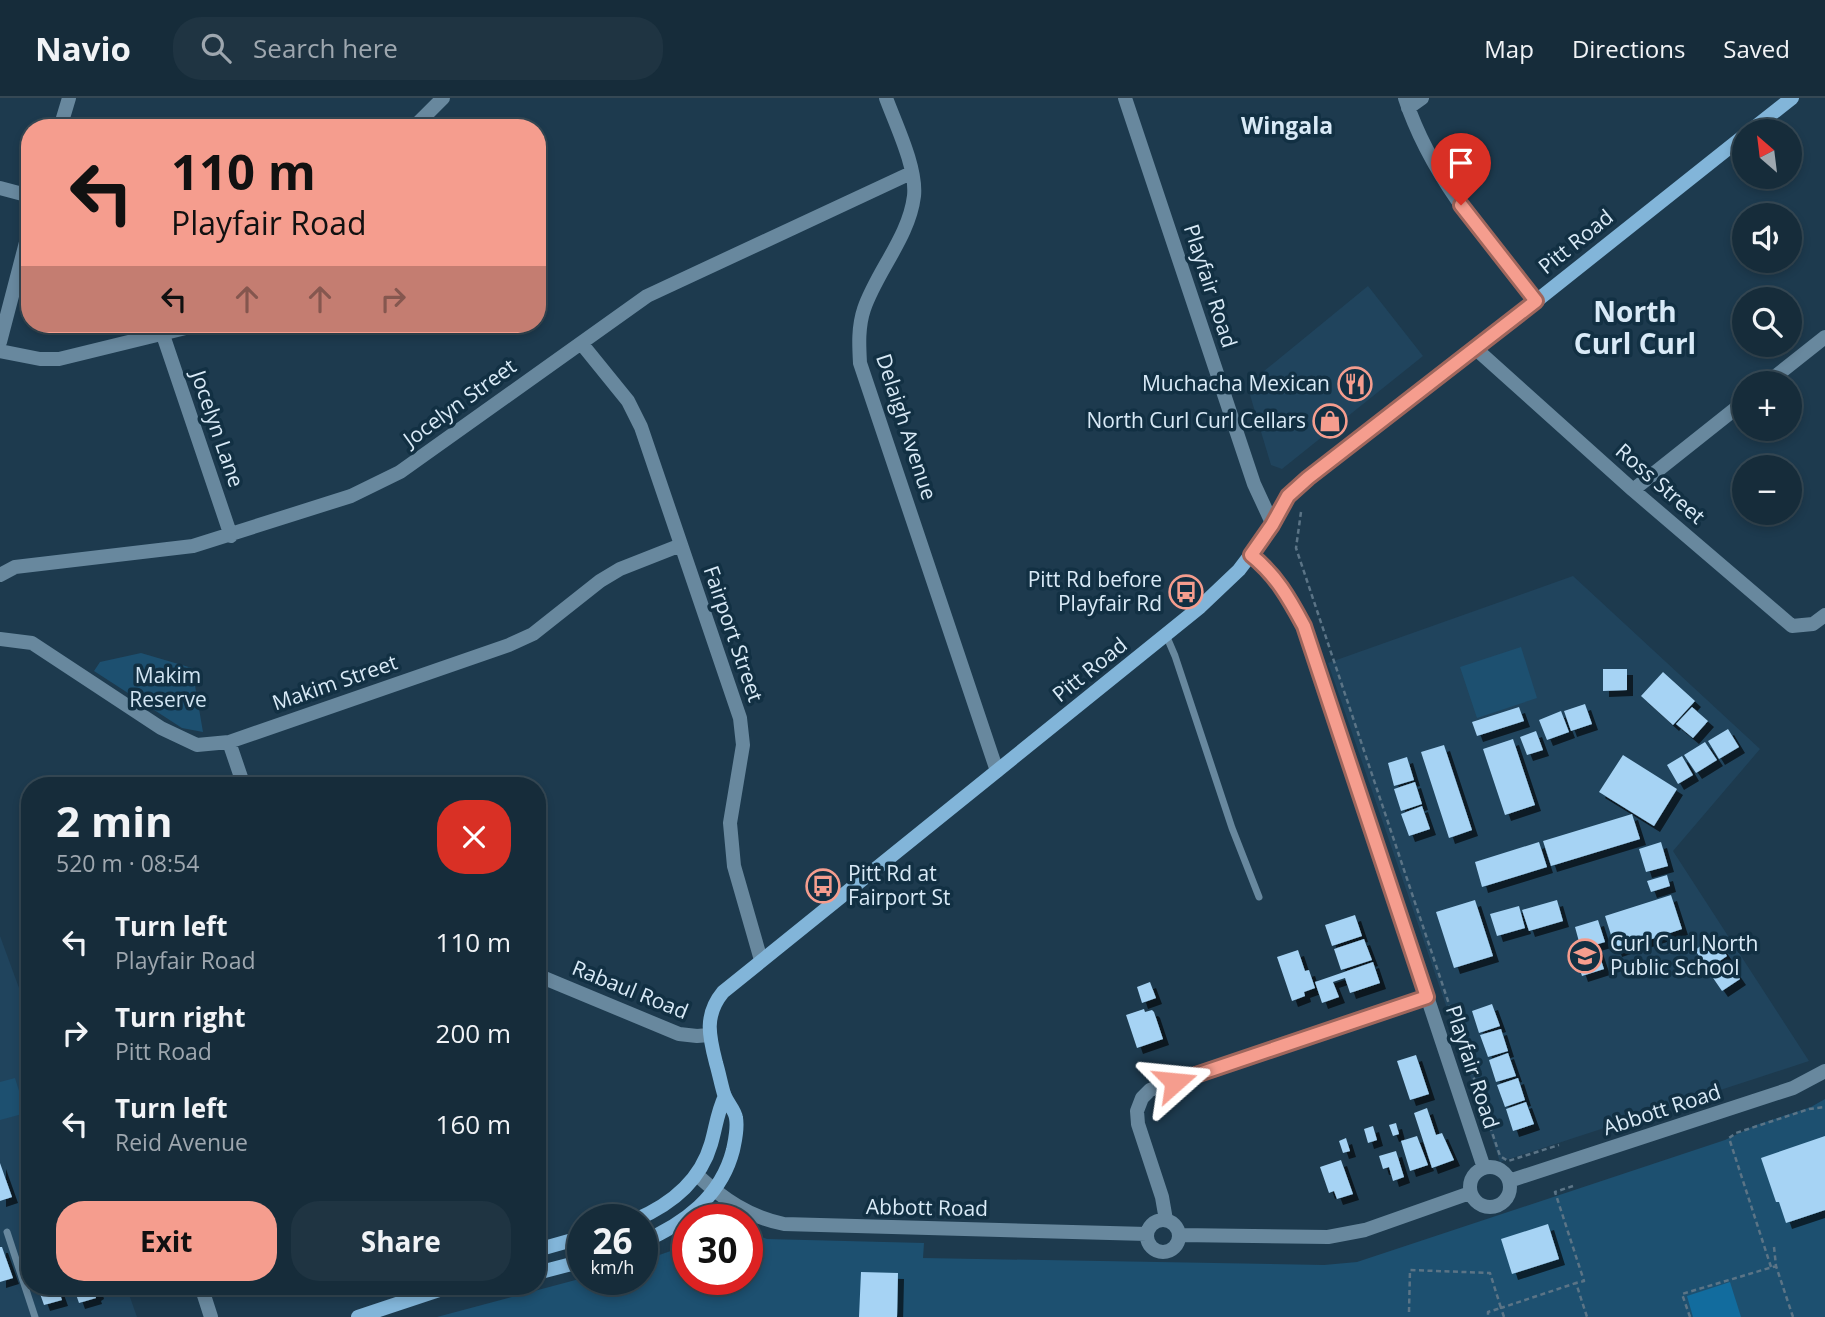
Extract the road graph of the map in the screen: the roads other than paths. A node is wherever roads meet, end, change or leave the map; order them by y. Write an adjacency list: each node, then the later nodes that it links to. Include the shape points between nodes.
1 (69, 98): 8 (street)
2 (443, 98): 9 (street)
3 (886, 98): 12 (street, Delaigh Avenue)
4 (1125, 98): 27 (street, Playfair Road, via 1254,484)
5 (1422, 98): 7 (street)
6 (1792, 98): 10 (main road)
7 (1407, 103): 16 (street, via 1424,147 1461,205)
8 (63, 119)
9 (422, 119)
10 (1765, 119)
11 (1732, 145): 16 (main road, Pitt Road)
12 (911, 173): 21 (street, Jocelyn Street, via 647,296); 36 (street, Delaigh Avenue, via 914,195 908,219 864,310 860,363)
13 (0, 188): 14 (street)
14 (21, 194)
15 (21, 261): 20 (street)
16 (1536, 301): 22 (main road, Pitt Road)
17 (170, 333): 18 (street)
18 (163, 335): 23 (street, via 59,359); 28 (street, Jocelyn Lane)
19 (1825, 337): 24 (street)
20 (0, 341)
21 (581, 343): 28 (street, Jocelyn Street, via 400,472 351,496); 29 (street, Fairport Street, via 628,401 641,427)
22 (1476, 349): 26 (street, Ross Street); 27 (main road, Pitt Road, via 1308,478 1288,496)
23 (0, 351)
24 (1782, 371)
25 (1732, 411): 26 (street)
26 (1633, 490): 32 (street, Ross Street, via 1792,626 1813,624)
27 (1272, 525): 30 (main road, Pitt Road)
28 (231, 536): 31 (street, Jocelyn Street, via 193,546 15,567)
29 (681, 545): 35 (street, Makim Street, via 620,569 533,634 509,645); 39 (street, Fairport Street, via 740,718 743,745 730,823 734,866)
30 (1251, 555): 33 (main road, Pitt Road, via 1224,586); 41 (street, Playfair Road, via 1284,590 1304,626)
31 (0, 575)
32 (1825, 615)
33 (1166, 635): 36 (main road, Pitt Road); 38 (lane)
34 (0, 639): 35 (street, Makim Street, via 32,643 161,729 197,745)
35 (229, 742): 37 (street)
36 (997, 771): 39 (main road, Pitt Road)
37 (241, 777)
38 (1259, 897)
39 (761, 960): 42 (main road, Pitt Road, via 715,1001)
40 (546, 979): 42 (street, Rabaul Road, via 678,1034)
41 (1427, 997): 45 (street, Playfair Road); 51 (street, via 1150,1090 1137,1111 1138,1124)
42 (709, 1035): 44 (main road, Pitt Road)
43 (1825, 1071): 47 (street, Abbott Road, via 1793,1088)
44 (725, 1096): 46 (main road, via 705,1163); 48 (main road, Pitt Road, via 736,1115 736,1135)
45 (1484, 1168): 47 (street, via 1502,1171); 49 (street, via 1471,1181)
46 (696, 1175): 48 (street, Abbott Road); 50 (main road)
47 (1509, 1181): 49 (street, via 1506,1199 1496,1207 1478,1204)
48 (714, 1191): 53 (street, Abbott Road, via 745,1211 785,1224); 54 (main road, via 693,1214)
49 (1471, 1194): 55 (street, Abbott Road, via 1364,1230 1328,1237)
50 (658, 1209)
51 (1166, 1220): 53 (street, via 1151,1225); 55 (street, via 1175,1225)
52 (7, 1232): 60 (lane)
53 (1147, 1234): 55 (street, Abbott Road, via 1153,1248 1163,1252 1176,1245)
54 (658, 1235)
55 (1179, 1235)
56 (567, 1242): 57 (main road)
57 (546, 1247)
58 (567, 1265): 59 (main road)
59 (546, 1271)
60 (21, 1274)
61 (28, 1295): 64 (lane)
62 (204, 1295): 65 (street)
63 (406, 1295): 66 (main road)
64 (35, 1317)
65 (211, 1317)
66 (358, 1317)

